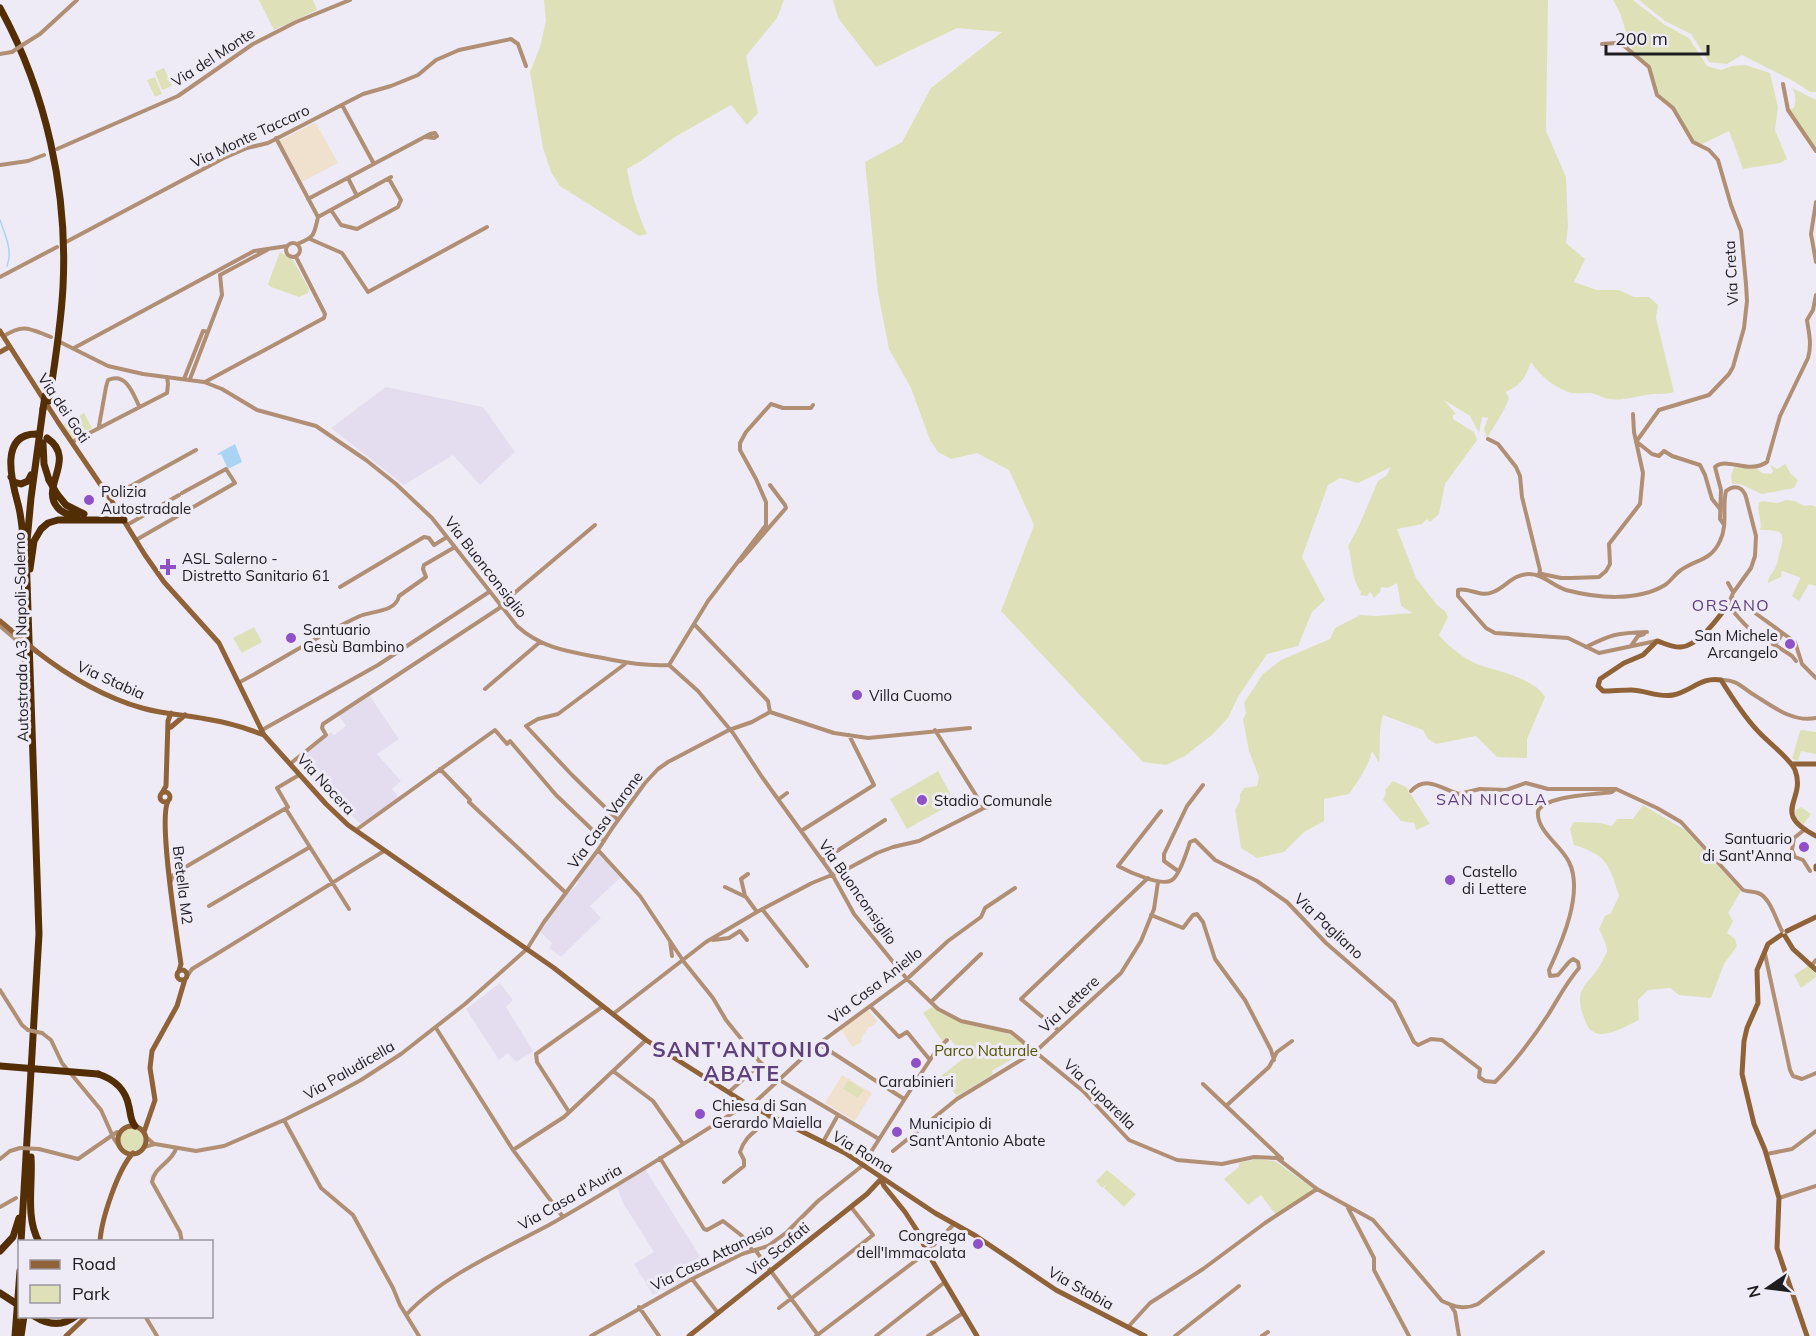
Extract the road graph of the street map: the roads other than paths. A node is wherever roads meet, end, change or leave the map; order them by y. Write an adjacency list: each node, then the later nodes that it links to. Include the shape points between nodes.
1 (76, 0): 6 (street, bridge, via 40,34 12,52)
2 (350, 0): 12 (street, Via del Monte, via 253,44 178,96)
3 (0, 8): 48 (highway, Autostrada A3 Napoli-Salerno, via 36,91 60,191 63,287)
4 (0, 18): 48 (highway, Autostrada A3 Napoli-Salerno, via 21,60 37,109 56,196 59,286)
5 (1602, 44): 56 (street, Via Creta, via 1623,45 1650,67 1657,95 1673,108 1693,141 1718,160 1741,231 1746,284 1744,328 1729,374 1709,395 1662,408)
6 (0, 54)
7 (526, 66): 9 (street, Via Monte Taccaro, via 515,40 495,42 459,50 436,60 418,75)
8 (1783, 84): 13 (street, via 1788,110)
9 (342, 105): 11 (street, Via Monte Taccaro); 15 (street)
10 (426, 137): 15 (street)
11 (276, 138): 19 (street); 25 (street, Via Monte Taccaro, via 222,159)
12 (57, 149)
13 (1816, 151)
14 (44, 155): 16 (street)
15 (374, 164): 17 (street)
16 (0, 165)
17 (348, 178): 18 (street); 19 (street)
18 (357, 196): 21 (street); 21 (street, via 390,178 401,200 398,207 357,229 341,225)
19 (308, 199): 22 (street)
20 (1816, 202): 31 (street, via 1811,234)
21 (331, 210): 22 (street)
22 (318, 217): 24 (street)
23 (487, 226): 24 (street, via 368,292 342,253)
24 (310, 239): 26 (street)
25 (66, 242)
26 (297, 244): 27 (street); 30 (street, via 300,251)
27 (287, 246): 29 (street); 30 (street, via 286,254)
28 (57, 248): 34 (street)
29 (269, 248): 32 (street); 33 (street)
30 (296, 257): 47 (street, via 324,318)
31 (1816, 262)
32 (229, 264): 33 (street); 42 (street)
33 (220, 275): 37 (street, via 222,295)
34 (0, 277)
35 (1816, 295): 62 (street, via 1807,320 1811,348 1780,416 1767,462 1755,468 1723,463 1715,467)
36 (0, 330): 38 (street, Via dei Goti)
37 (208, 332): 45 (street, via 203,331); 46 (street)
38 (4, 336): 39 (street, via 25,327); 41 (street, Via dei Goti)
39 (51, 338)
40 (60, 342): 42 (street, Via Buonconsiglio)
41 (9, 347): 43 (street); 55 (street, Via dei Goti)
42 (73, 349): 44 (street, Via Buonconsiglio, via 119,370)
43 (0, 352)
44 (167, 377): 45 (street, Via Buonconsiglio); 50 (street, via 166,393)
45 (184, 379): 46 (street, Via Buonconsiglio)
46 (190, 379): 47 (street, Via Buonconsiglio)
47 (204, 382): 67 (street, Via Buonconsiglio, via 257,410 316,426 396,484)
48 (47, 398): 57 (highway, Autostrada A3 Napoli-Salerno)
49 (813, 405): 70 (street, via 770,405 743,437 740,450 763,494 767,522)
50 (139, 406): 52 (street); 52 (street, via 127,383 108,380)
51 (1633, 414): 56 (street)
52 (98, 427): 55 (street)
53 (36, 434): 59 (highway, via 22,436 13,443 7,455)
54 (1488, 439): 72 (street, via 1498,444 1520,476)
55 (72, 442): 61 (street, Via dei Goti)
56 (1636, 442): 62 (street, via 1652,454 1659,456 1664,451 1700,465 1712,499); 72 (street, via 1643,473 1640,504 1609,544 1606,571 1599,576 1561,578)
57 (43, 443): 59 (highway, via 27,482 16,483); 63 (highway, bridge, via 49,480 66,505); 63 (highway, via 56,446 60,458 53,499 60,510); 71 (highway, Autostrada A3 Napoli-Salerno)
58 (196, 450): 61 (street)
59 (8, 472): 71 (highway, via 21,518)
60 (770, 486): 70 (street, via 786,508)
61 (109, 498): 64 (street, Via dei Goti)
62 (1720, 509): 66 (street)
63 (80, 516): 64 (highway); 71 (highway, via 48,523 41,529)
64 (125, 522): 68 (street, Via dei Goti); 68 (street, via 226,469 235,483)
65 (595, 525): 79 (street)
66 (1724, 525): 72 (street, via 1720,542 1704,559 1681,569 1664,586 1644,594 1597,596 1565,590); 77 (street, via 1726,491 1741,488 1756,545 1751,568)
67 (447, 537): 69 (street, Via Buonconsiglio); 75 (street, via 434,545 424,537)
68 (136, 540): 73 (street, Via dei Goti)
69 (455, 547): 76 (street, Via Buonconsiglio); 94 (street, via 424,565 426,577 399,596 392,606 358,617)
70 (738, 561): 81 (street)
71 (28, 569): 213 (highway, Autostrada A3 Napoli-Salerno, via 44,928)
72 (1540, 573): 88 (street, via 1523,574 1491,593 1462,589 1458,596 1491,632 1568,638)
73 (164, 582): 94 (street, Via Nocera, via 219,643)
74 (1728, 583): 77 (street)
75 (340, 587)
76 (489, 592): 79 (street, Via Buonconsiglio); 106 (street, via 378,665)
77 (1732, 595): 78 (street); 83 (street, via 1739,605)
78 (1728, 605): 84 (street, via 1691,644 1677,647); 86 (street, via 1754,632)
79 (501, 606): 85 (street, Via Buonconsiglio, via 516,626); 108 (street, via 323,724 326,735)
80 (0, 621): 96 (street, Via Stabia, bridge, via 67,674 134,705)
81 (694, 624): 91 (street); 97 (street, via 768,701)
82 (0, 626): 99 (street, via 23,650)
83 (1782, 634): 86 (street); 92 (street, via 1795,642 1802,664)
84 (1657, 641): 87 (street); 93 (street, via 1643,656 1600,679 1598,686 1603,691 1666,696 1713,678)
85 (540, 642): 90 (street, Via Buonconsiglio, via 560,651); 95 (street)
86 (1775, 645): 89 (street)
87 (1631, 646): 88 (street, via 1605,653); 88 (street, via 1647,632 1612,634)
88 (1586, 647)
89 (1796, 661)
90 (625, 664): 91 (street, Via Buonconsiglio); 124 (street, via 558,714 526,726)
91 (669, 665): 104 (street, Via Buonconsiglio, via 703,697)
92 (1816, 678)
93 (1721, 680): 101 (street, via 1737,682 1790,717); 109 (street, via 1750,722)
94 (240, 682): 106 (street, Via Nocera)
95 (485, 689)
96 (159, 711): 98 (street, Via Stabia); 102 (street)
97 (770, 712): 104 (street, Via Casa Varone); 107 (street)
98 (171, 713): 100 (street, Via Stabia); 102 (street, Bretella M2)
99 (27, 715)
100 (185, 716): 102 (street); 106 (street, Via Stabia)
101 (1816, 718)
102 (170, 728): 141 (street, Bretella M2, via 165,793 160,797 165,801)
103 (970, 728): 105 (street)
104 (729, 730): 117 (street, Via Buonconsiglio); 124 (street, Via Casa Varone, via 661,766)
105 (934, 730): 107 (street, via 875,738); 120 (street)
106 (263, 732): 108 (street, Via Nocera)
107 (849, 735): 128 (street, via 874,785)
108 (290, 764): 112 (street, Via Nocera)
109 (1792, 764): 110 (street); 127 (street, via 1797,776 1791,814)
110 (1816, 765)
111 (440, 769): 126 (street); 130 (street, via 495,730); 145 (street, Via Casa Varone, via 469,802)
112 (299, 775): 121 (street, via 277,788); 126 (street, Via Nocera)
113 (1203, 785): 136 (street, via 1187,806 1164,854 1164,861)
114 (1616, 789): 115 (street, via 1548,789 1526,783 1459,794 1429,783); 136 (street, Via Pagliano, via 1553,802 1538,811 1539,821 1573,871 1565,931 1550,976 1558,975 1573,959 1579,968 1547,1017 1495,1082 1479,1077 1480,1069 1442,1040 1431,1039 1418,1045 1414,1042 1394,1002 1326,943 1287,902 1257,881 1215,860 1196,840 1190,842); 153 (street, via 1681,822 1743,890 1756,892 1767,900)
115 (1411, 790)
116 (787, 793): 117 (street)
117 (779, 799): 122 (street, Via Buonconsiglio)
118 (1006, 802): 120 (street)
119 (792, 806): 122 (street)
120 (984, 808): 138 (street, via 928,837 893,847)
121 (286, 809): 131 (street); 141 (street, via 177,872)
122 (787, 810): 128 (street, Via Buonconsiglio)
123 (1161, 811): 139 (street, via 1118,866)
124 (618, 820): 130 (street, Via Casa Varone)
125 (885, 820): 134 (street)
126 (355, 830): 133 (street, Via Nocera)
127 (1804, 830): 129 (street); 135 (street, via 1794,838 1792,850 1795,857)
128 (801, 831): 134 (street, Via Buonconsiglio)
129 (1816, 836)
130 (604, 841): 132 (street, Via Casa Varone)
131 (310, 847): 142 (street); 147 (street)
132 (598, 850): 145 (street, Via Casa Varone); 154 (street, via 640,896)
133 (384, 851): 142 (street); 157 (street, Via Nocera)
134 (823, 860): 138 (street, Via Buonconsiglio)
135 (1814, 868)
136 (1178, 871): 140 (street, via 1173,880)
137 (748, 874): 146 (street, via 741,879)
138 (832, 874): 149 (street); 166 (street, Via Buonconsiglio, via 854,914)
139 (1148, 878): 140 (street); 173 (street, via 1021,999)
140 (1158, 882): 151 (street, Via Lettere)
141 (171, 884): 165 (street, Bretella M2)
142 (333, 884): 148 (street); 165 (street)
143 (725, 887): 146 (street)
144 (1015, 888): 166 (street, Via Casa Aniello, via 985,909 981,917)
145 (566, 893): 157 (street, Via Casa Varone)
146 (746, 897): 150 (street)
147 (209, 906)
148 (349, 909)
149 (762, 909): 150 (street); 163 (street)
150 (757, 912): 155 (street)
151 (1151, 915): 173 (street, Via Lettere, via 1137,949 1121,973); 180 (street, via 1183,928 1197,914 1215,959 1245,1000)
152 (1816, 917): 153 (street)
153 (1784, 933): 159 (street, via 1771,941); 164 (street, via 1793,949)
154 (670, 940): 160 (street); 161 (street)
155 (710, 940): 156 (street, via 729,938 740,931); 161 (street)
156 (747, 940)
157 (526, 949): 169 (street, Via Roma); 172 (street, Via Paludicella)
158 (981, 954): 168 (street)
159 (1765, 954): 184 (street, via 1793,1076 1802,1079); 212 (street, via 1756,976 1758,1003 1744,1041 1742,1074 1754,1124)
160 (672, 956)
161 (684, 960): 171 (street); 181 (street)
162 (1816, 960): 164 (street)
163 (807, 966)
164 (1814, 968)
165 (183, 975): 195 (street, Bretella M2, via 174,1011 152,1052 155,1100)
166 (907, 979): 168 (street, Via Buonconsiglio); 170 (street, Via Casa Aniello)
167 (0, 990): 196 (street, bridge, via 22,1026 51,1040 62,1063 90,1095)
168 (932, 1002): 178 (street, Via Buonconsiglio, via 961,1021 1011,1032)
169 (602, 1006): 171 (street, Via Roma); 191 (street, via 536,1054 537,1062)
170 (870, 1006): 177 (street, Via Casa Aniello); 179 (street, via 899,1037 907,1032)
171 (612, 1015): 174 (street, Via Roma)
172 (436, 1028): 194 (street, Via Paludicella, via 361,1080); 209 (street)
173 (1058, 1030): 178 (street, Via Lettere)
174 (646, 1040): 183 (street); 187 (street, Via Roma)
175 (947, 1040): 179 (street, Via Casa Attanasio)
176 (1292, 1041): 180 (street, via 1276,1052)
177 (819, 1044): 185 (street, Via Casa Aniello); 188 (street)
178 (1036, 1051): 210 (street, Via Lettere, via 957,1099); 217 (street, Via Cuparella, via 1083,1091 1129,1140 1177,1160 1222,1164 1272,1157)
179 (930, 1060): 188 (street, Via Casa Attanasio)
180 (1274, 1060): 190 (street)
181 (761, 1063): 185 (street); 187 (street)
182 (0, 1066): 197 (highway, bridge, via 98,1074 114,1082 127,1099)
183 (613, 1071): 191 (street); 205 (street, via 653,1101)
184 (1816, 1073)
185 (778, 1079): 189 (street, Via Casa Aniello); 192 (street)
186 (1203, 1084): 190 (street)
187 (729, 1092): 189 (street, Via Roma)
188 (904, 1099): 201 (street, Via Casa Attanasio)
189 (749, 1105): 193 (street, Via Roma); 205 (street, Via Casa d'Auria)
190 (1226, 1106): 217 (street)
191 (569, 1112): 209 (street)
192 (838, 1115): 201 (street); 203 (street)
193 (769, 1116): 203 (street, Via Roma); 220 (street, via 743,1142 740,1152 744,1166)
194 (284, 1120): 208 (street, Via Paludicella, via 217,1148); 251 (street, via 321,1188 353,1215)
195 (148, 1121): 197 (street); 200 (street, Bretella M2)
196 (108, 1125): 197 (street, via 113,1130); 199 (street)
197 (127, 1128): 199 (street); 200 (street); 206 (street, via 118,1139)
198 (1816, 1131): 212 (street, via 1792,1149)
199 (112, 1135): 202 (street); 206 (street)
200 (145, 1135): 204 (street, Via Paludicella); 207 (street)
201 (879, 1139): 218 (street, Via Casa Attanasio)
202 (107, 1140): 206 (street, via 112,1139); 215 (street, bridge, via 78,1159 20,1148)
203 (823, 1142): 218 (street, Via Roma)
204 (155, 1144): 207 (street, Via Paludicella); 208 (street, Via Paludicella)
205 (683, 1144): 214 (street, Via Casa d'Auria)
206 (120, 1146): 211 (street); 216 (street)
207 (144, 1147): 211 (street)
208 (176, 1149): 233 (street, via 152,1182)
209 (513, 1150): 228 (street)
210 (893, 1151)
211 (133, 1154): 216 (street)
212 (1767, 1154): 224 (street)
213 (29, 1157): 230 (highway, Autostrada A3 Napoli-Salerno); 231 (highway, via 31,1216); 234 (highway, via 18,1225)
214 (660, 1158): 228 (street, Via Casa d'Auria); 235 (street, via 704,1229 723,1221)
215 (0, 1159)
216 (125, 1163): 232 (street, via 105,1213)
217 (1286, 1165): 222 (street, Via Cuparella)
218 (862, 1166): 219 (street, Via Roma); 235 (street, Via Casa Attanasio, via 787,1232)
219 (881, 1179): 225 (street, Via Scafati); 229 (street, Via Roma); 236 (street, via 918,1232)
220 (724, 1182)
221 (1816, 1186): 224 (street)
222 (1317, 1189): 226 (street, Via Cuparella); 258 (street, via 1150,1303)
223 (16, 1198): 227 (street)
224 (1779, 1198): 276 (street, via 1777,1248)
225 (851, 1206): 239 (street, Via Scafati); 244 (street, via 873,1235)
226 (1348, 1207): 246 (street, via 1373,1220 1442,1301); 274 (street, via 1374,1258 1374,1270)
227 (0, 1208)
228 (563, 1217): 251 (street, Via Casa d'Auria, via 453,1279)
229 (954, 1224): 236 (street); 238 (street, Via Roma)
230 (24, 1240)
231 (38, 1240)
232 (100, 1240)
233 (182, 1240)
234 (3, 1248)
235 (754, 1251): 239 (street); 240 (street, Via Casa Attanasio)
236 (927, 1252): 241 (street); 267 (street)
237 (1543, 1252): 246 (street, via 1478,1304 1467,1308)
238 (1007, 1257): 258 (street, Via Stabia, via 1056,1290)
239 (771, 1270): 244 (street); 250 (street, Via Scafati)
240 (692, 1279): 247 (street, Via Casa Attanasio); 250 (street)
241 (946, 1281): 249 (street); 268 (street)
242 (1239, 1286): 272 (street)
243 (0, 1293): 245 (highway, bridge)
244 (791, 1299): 248 (street); 267 (street)
245 (18, 1305)
246 (1450, 1305): 275 (street)
247 (639, 1307): 264 (street, Via Casa Attanasio); 265 (street)
248 (779, 1308)
249 (963, 1312): 269 (street); 270 (street)
250 (718, 1313): 266 (street, Via Scafati)
251 (407, 1314): 263 (street)
252 (19, 1318): 260 (highway)
253 (23, 1318): 260 (highway)
254 (36, 1318): 255 (highway, via 55,1324)
255 (74, 1318)
256 (86, 1318): 261 (street)
257 (146, 1318): 262 (street)
258 (1129, 1326): 271 (street, Via Stabia)
259 (1268, 1332): 273 (street)
260 (19, 1336)
261 (66, 1336)
262 (157, 1336)
263 (420, 1336)
264 (591, 1336)
265 (659, 1336)
266 (689, 1336)
267 (817, 1336)
268 (876, 1336)
269 (928, 1336)
270 (977, 1336)
271 (1145, 1336)
272 (1175, 1336)
273 (1262, 1336)
274 (1409, 1336)
275 (1459, 1336)
276 (1807, 1336)

